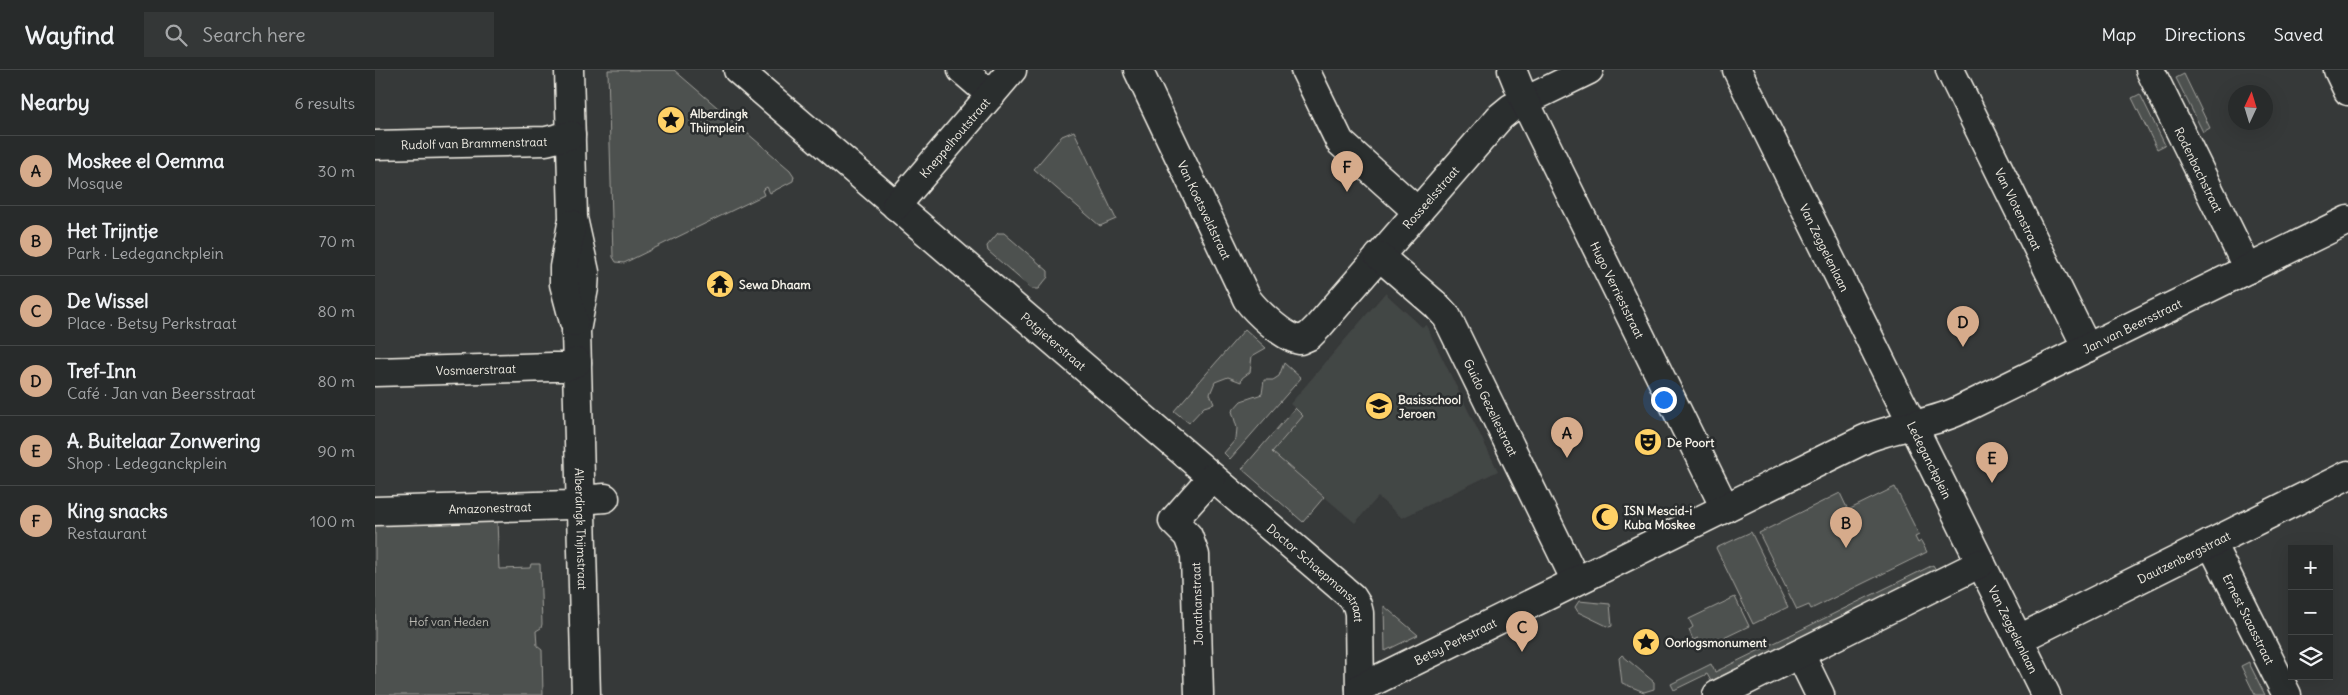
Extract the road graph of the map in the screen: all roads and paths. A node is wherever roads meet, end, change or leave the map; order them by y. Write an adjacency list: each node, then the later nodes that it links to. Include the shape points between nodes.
1 (569, 70): 16 (street)
2 (738, 70): 18 (street)
3 (962, 70): 14 (street)
4 (1012, 70): 14 (street, Kneppelhoutstraat)
5 (1138, 70): 23 (street, Van Koetsveldstraat, via 1247,298)
6 (1305, 70): 19 (street, via 1340,142)
7 (1512, 70): 15 (street, Hugo Verrieststraat)
8 (1589, 70): 15 (street, Rosseelsstraat)
9 (1737, 70): 27 (street, Van Zeggelenlaan)
10 (1950, 70): 24 (street, Van Vlotenstraat)
11 (2150, 70): 22 (street, Rodenbachstraat)
12 (2338, 70): 13 (street)
13 (2348, 90)
14 (991, 95): 18 (street, Kneppelhoutstraat)
15 (1525, 102): 19 (street, Rosseelsstraat, via 1500,117); 31 (street, Hugo Verrieststraat)
16 (571, 135): 17 (street, Rudolf van Brammenstraat, via 546,140); 25 (street, via 573,218 585,272 576,331)
17 (375, 145)
18 (896, 206): 29 (street, Potgieterstraat)
19 (1418, 212): 21 (street, Rosseelsstraat)
20 (2348, 220): 22 (street, Jan van Beersstraat)
21 (1379, 256): 23 (street, Rosseelsstraat, via 1309,336 1300,340); 35 (street, Guido Gezellestraat, via 1447,317)
22 (2248, 269): 24 (street, Jan van Beersstraat)
23 (1290, 337)
24 (2087, 348): 27 (street, Jan van Beersstraat, via 1956,412)
25 (577, 362): 26 (street, Vosmaerstraat, via 565,367); 30 (street, Alberdingk Thijmstraat)
26 (375, 372)
27 (1913, 425): 31 (street, Ledeganckplein, via 1865,439); 34 (street, Ledeganckplein)
28 (2348, 475): 33 (street, Dautzenbergstraat)
29 (1212, 477): 38 (street, Doctor Schaepmanstraat, via 1355,600 1359,613); 40 (street, Jonathanstraat, via 1173,521 1188,536 1195,555)
30 (593, 500): 32 (street, Amazonestraat, via 569,505); 39 (street, Alberdingk Thijmstraat)
31 (1725, 508): 35 (street, Ledeganckplein)
32 (375, 511)
33 (2211, 543): 36 (street, Dautzenbergstraat); 44 (street, Ernest Staasstraat)
34 (1981, 563): 36 (street, Van Zeggelenlaan); 37 (street)
35 (1576, 581): 38 (street, Betsy Perkstraat)
36 (2019, 639): 43 (street, Van Zeggelenlaan)
37 (1800, 654): 41 (street); 42 (street)
38 (1360, 691)
39 (586, 695)
40 (1199, 695)
41 (1717, 695)
42 (1820, 695)
43 (2046, 695)
44 (2287, 695)

